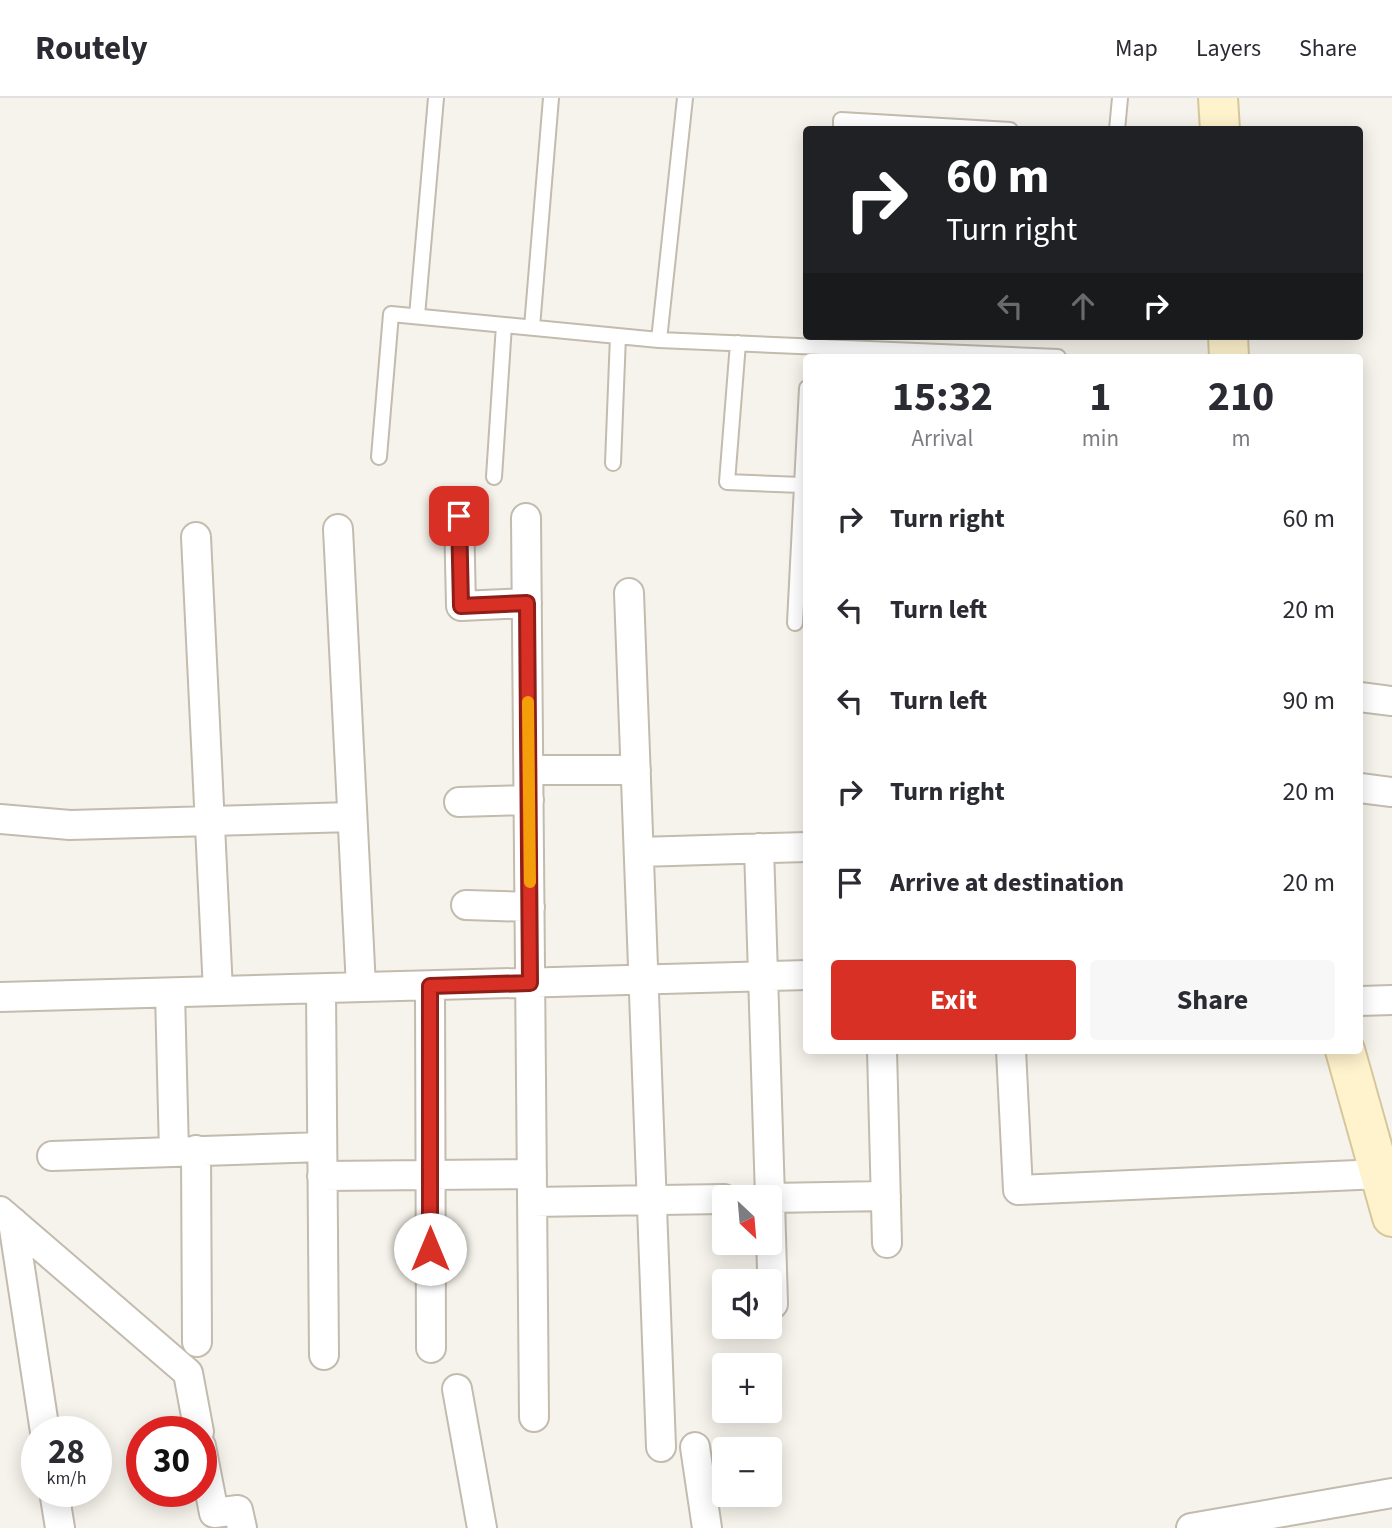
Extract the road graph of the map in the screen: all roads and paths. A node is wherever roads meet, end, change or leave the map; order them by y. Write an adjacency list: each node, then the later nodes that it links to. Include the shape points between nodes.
1 (436, 98): 10 (lane)
2 (551, 98): 12 (lane)
3 (685, 98): 14 (lane)
4 (1120, 98): 8 (lane)
5 (1218, 98): 9 (main road)
6 (841, 126): 7 (lane, via 841,120)
7 (931, 126)
8 (1117, 126)
9 (1220, 126)
10 (417, 316): 11 (lane); 19 (lane, via 391,313)
11 (504, 325): 12 (lane); 22 (lane)
12 (532, 327): 13 (lane)
13 (618, 336): 14 (lane); 20 (lane)
14 (659, 340): 16 (lane)
15 (832, 342): 17 (lane); 18 (lane)
16 (738, 343): 17 (lane); 23 (lane, via 727,482)
17 (809, 352)
18 (941, 354)
19 (379, 457)
20 (613, 463)
21 (803, 466): 23 (lane)
22 (494, 477)
23 (802, 485): 30 (lane)
24 (459, 516): 29 (street, via 461,606)
25 (526, 518): 29 (street)
26 (338, 529): 39 (street)
27 (196, 537): 41 (street)
28 (629, 593): 34 (street)
29 (527, 603): 33 (street)
30 (794, 623)
31 (1363, 697): 32 (street)
32 (1392, 701)
33 (529, 769): 34 (street); 37 (street)
34 (636, 770): 44 (street)
35 (1363, 788): 36 (street)
36 (1392, 792)
37 (529, 800): 38 (street); 46 (street)
38 (459, 802)
39 (352, 817): 41 (street); 52 (street)
40 (0, 819): 41 (street, via 71,825)
41 (210, 821): 54 (street)
42 (803, 846): 43 (street)
43 (760, 848): 44 (street); 48 (street)
44 (639, 852): 49 (street)
45 (466, 905): 46 (street)
46 (530, 907): 50 (street)
47 (803, 975): 48 (street)
48 (763, 976): 49 (street); 69 (street)
49 (643, 980): 50 (street); 73 (street)
50 (530, 983): 51 (street); 65 (street)
51 (430, 986): 52 (street); 67 (street)
52 (361, 988): 53 (street)
53 (321, 989): 54 (street); 62 (street)
54 (218, 991): 55 (street)
55 (170, 993): 56 (street); 63 (street)
56 (0, 997)
57 (1392, 1000): 58 (street)
58 (1363, 1001)
59 (882, 1054): 70 (street)
60 (1011, 1054): 66 (street, via 1018,1189)
61 (1346, 1054): 66 (main road)
62 (322, 1147): 63 (street); 68 (street)
63 (185, 1151): 64 (street); 78 (street)
64 (52, 1156)
65 (532, 1174): 67 (street); 74 (street)
66 (1380, 1174): 76 (main road)
67 (430, 1175): 68 (street); 79 (street)
68 (322, 1176): 80 (street)
69 (770, 1185)
70 (886, 1196): 72 (street); 77 (street)
71 (712, 1199): 73 (street)
72 (782, 1199)
73 (652, 1200): 74 (street); 85 (street)
74 (532, 1202): 84 (street)
75 (6, 1216): 82 (street); 83 (street, via 188,1373)
76 (1392, 1217)
77 (887, 1243)
78 (197, 1342)
79 (431, 1348)
80 (324, 1354)
81 (457, 1389): 92 (street)
82 (42, 1416)
83 (196, 1416)
84 (534, 1417)
85 (661, 1447)
86 (695, 1447): 93 (street)
87 (1392, 1493): 94 (street)
88 (57, 1507): 90 (street)
89 (213, 1507): 91 (street, via 214,1514 238,1510)
90 (60, 1528)
91 (242, 1528)
92 (482, 1528)
93 (707, 1528)
94 (1191, 1528)

